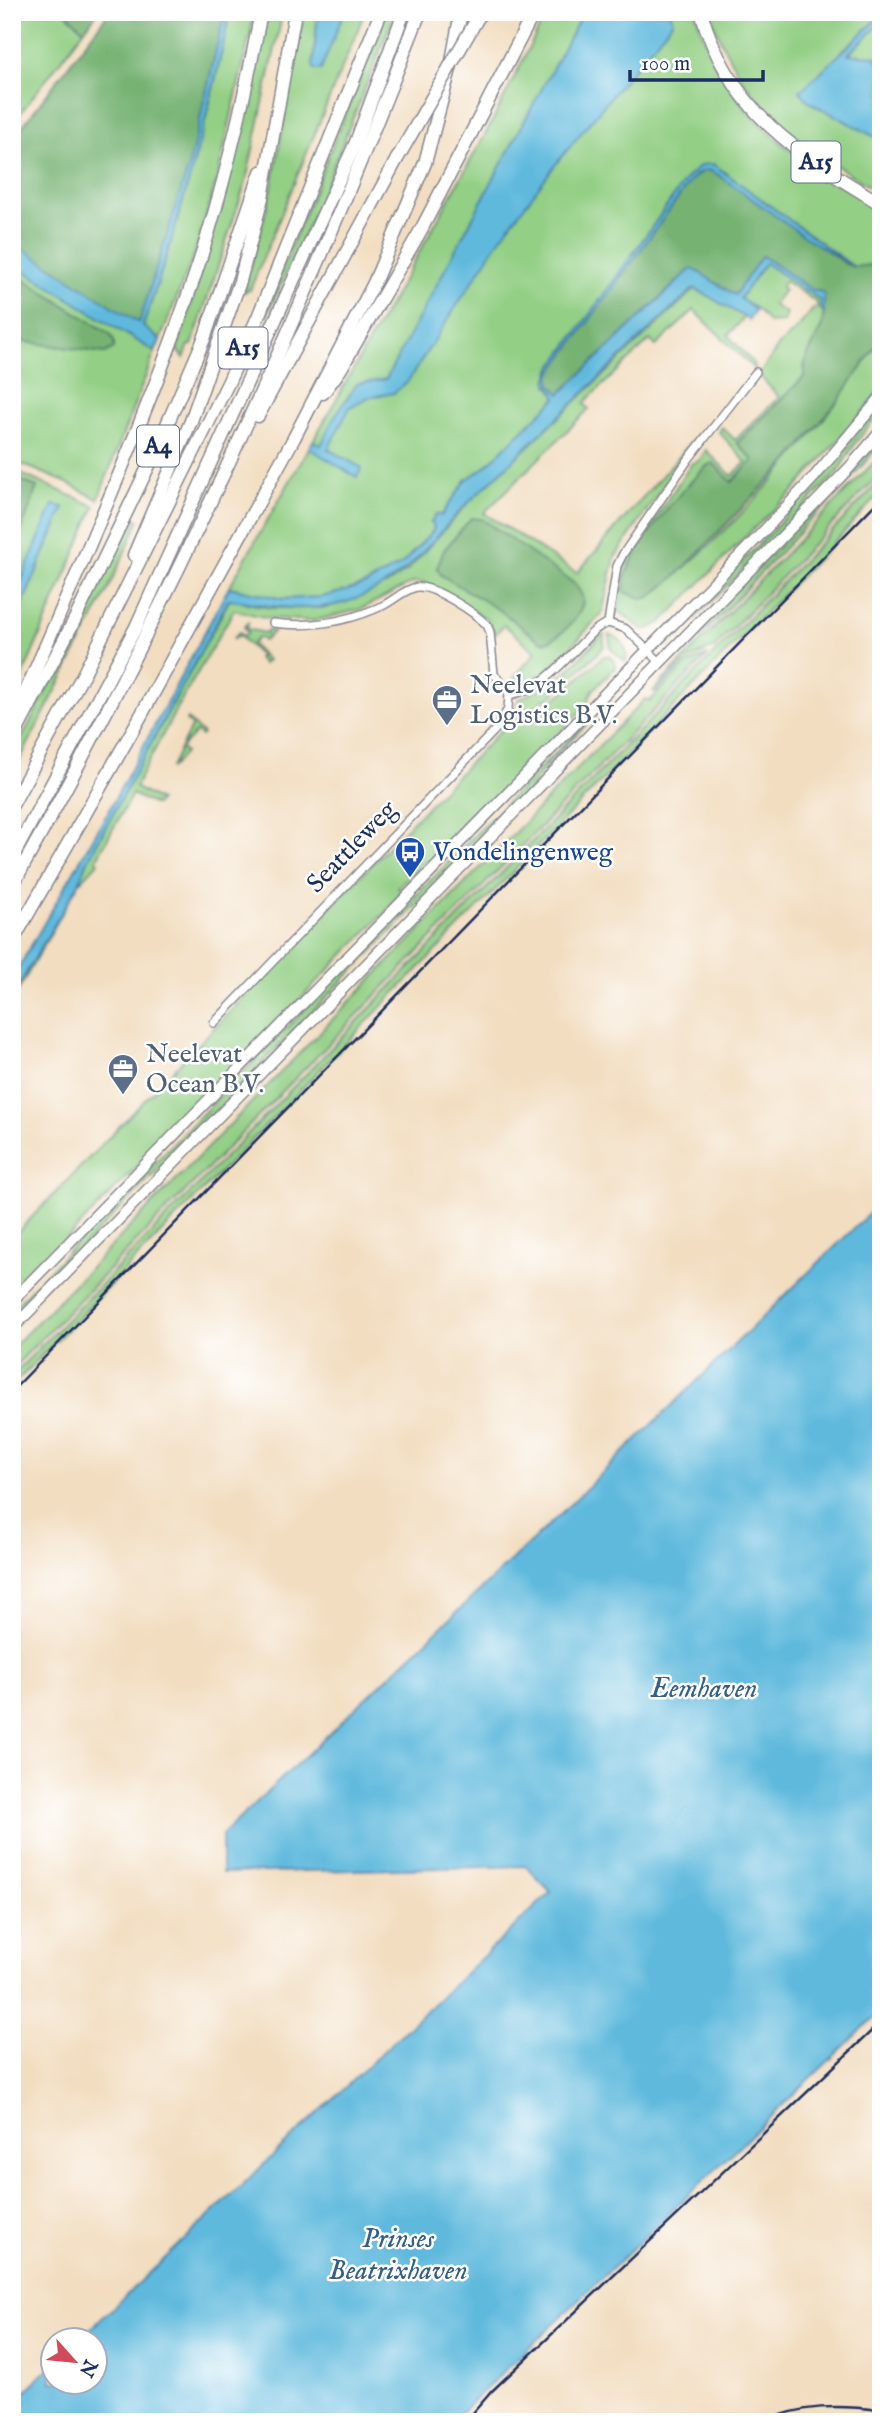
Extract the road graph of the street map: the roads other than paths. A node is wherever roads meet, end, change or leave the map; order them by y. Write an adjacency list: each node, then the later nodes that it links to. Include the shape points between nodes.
1 (261, 12): 23 (highway, via 236,130 195,274 146,406)
2 (295, 12): 10 (highway, A4)
3 (381, 12): 21 (highway, A15, via 228,383)
4 (404, 12): 26 (highway, A15, via 356,142 142,615)
5 (420, 12): 16 (highway, A15)
6 (461, 12): 14 (highway, via 425,163 374,283)
7 (481, 12): 16 (highway, A15, bridge)
8 (534, 12): 14 (highway, via 421,230 340,370)
9 (703, 18): 11 (highway, A15, via 723,67 757,113 786,142)
10 (272, 138): 21 (highway, A4, via 262,198 218,348); 24 (highway, A4, via 204,339 75,619)
11 (881, 204)
12 (756, 372): 18 (street, via 623,554)
13 (881, 397): 19 (main road, via 815,476)
14 (298, 430): 28 (highway)
15 (881, 430): 20 (main road)
16 (228, 468): 27 (highway, A15, via 147,634)
17 (273, 623): 22 (street, via 316,626 363,614 412,588 433,589 487,625 494,674)
18 (608, 623): 19 (street, via 626,629); 22 (street, via 595,629 548,676 528,690)
19 (648, 650): 20 (street); 30 (main road)
20 (660, 662): 31 (main road)
21 (83, 675): 25 (highway, A15)
22 (509, 695): 29 (street, Seattleweg, via 506,714 496,729)
23 (12, 723)
24 (12, 740)
25 (12, 805)
26 (12, 858)
27 (12, 886)
28 (12, 942)
29 (214, 1023)
30 (12, 1301)
31 (12, 1329)

